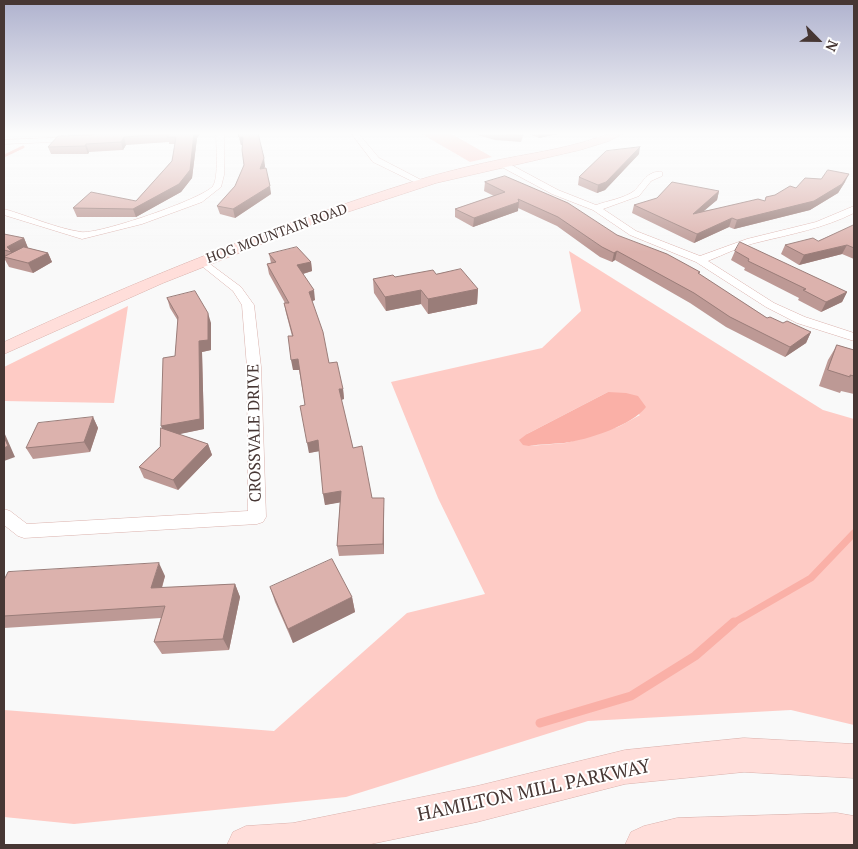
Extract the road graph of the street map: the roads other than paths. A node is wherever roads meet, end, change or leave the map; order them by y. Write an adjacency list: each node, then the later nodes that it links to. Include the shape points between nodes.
1 (220, 173): 9 (street, via 216,187 199,200 138,222 82,236)
2 (402, 173): 6 (street)
3 (463, 173): 6 (street, HOG MOUNTAIN ROAD)
4 (515, 173): 7 (street)
5 (659, 174): 7 (street, via 648,180 636,194)
6 (423, 183): 11 (street, HOG MOUNTAIN ROAD)
7 (596, 208): 10 (street, via 633,233)
8 (854, 209): 10 (street, via 807,229 758,240)
9 (4, 212)
10 (700, 260): 12 (street, via 770,305 801,320)
11 (202, 261): 13 (street, HOG MOUNTAIN ROAD, via 81,312); 14 (street, CROSSVALE DRIVE, via 237,288 248,305 254,367 257,517 24,531)
12 (854, 337)
13 (4, 350)
14 (4, 516)
15 (854, 761): 17 (street, HAMILTON MILL PARKWAY, via 744,754 625,767 477,804 303,840)
16 (854, 834): 18 (street, via 677,837)
17 (246, 845)
18 (644, 845)

